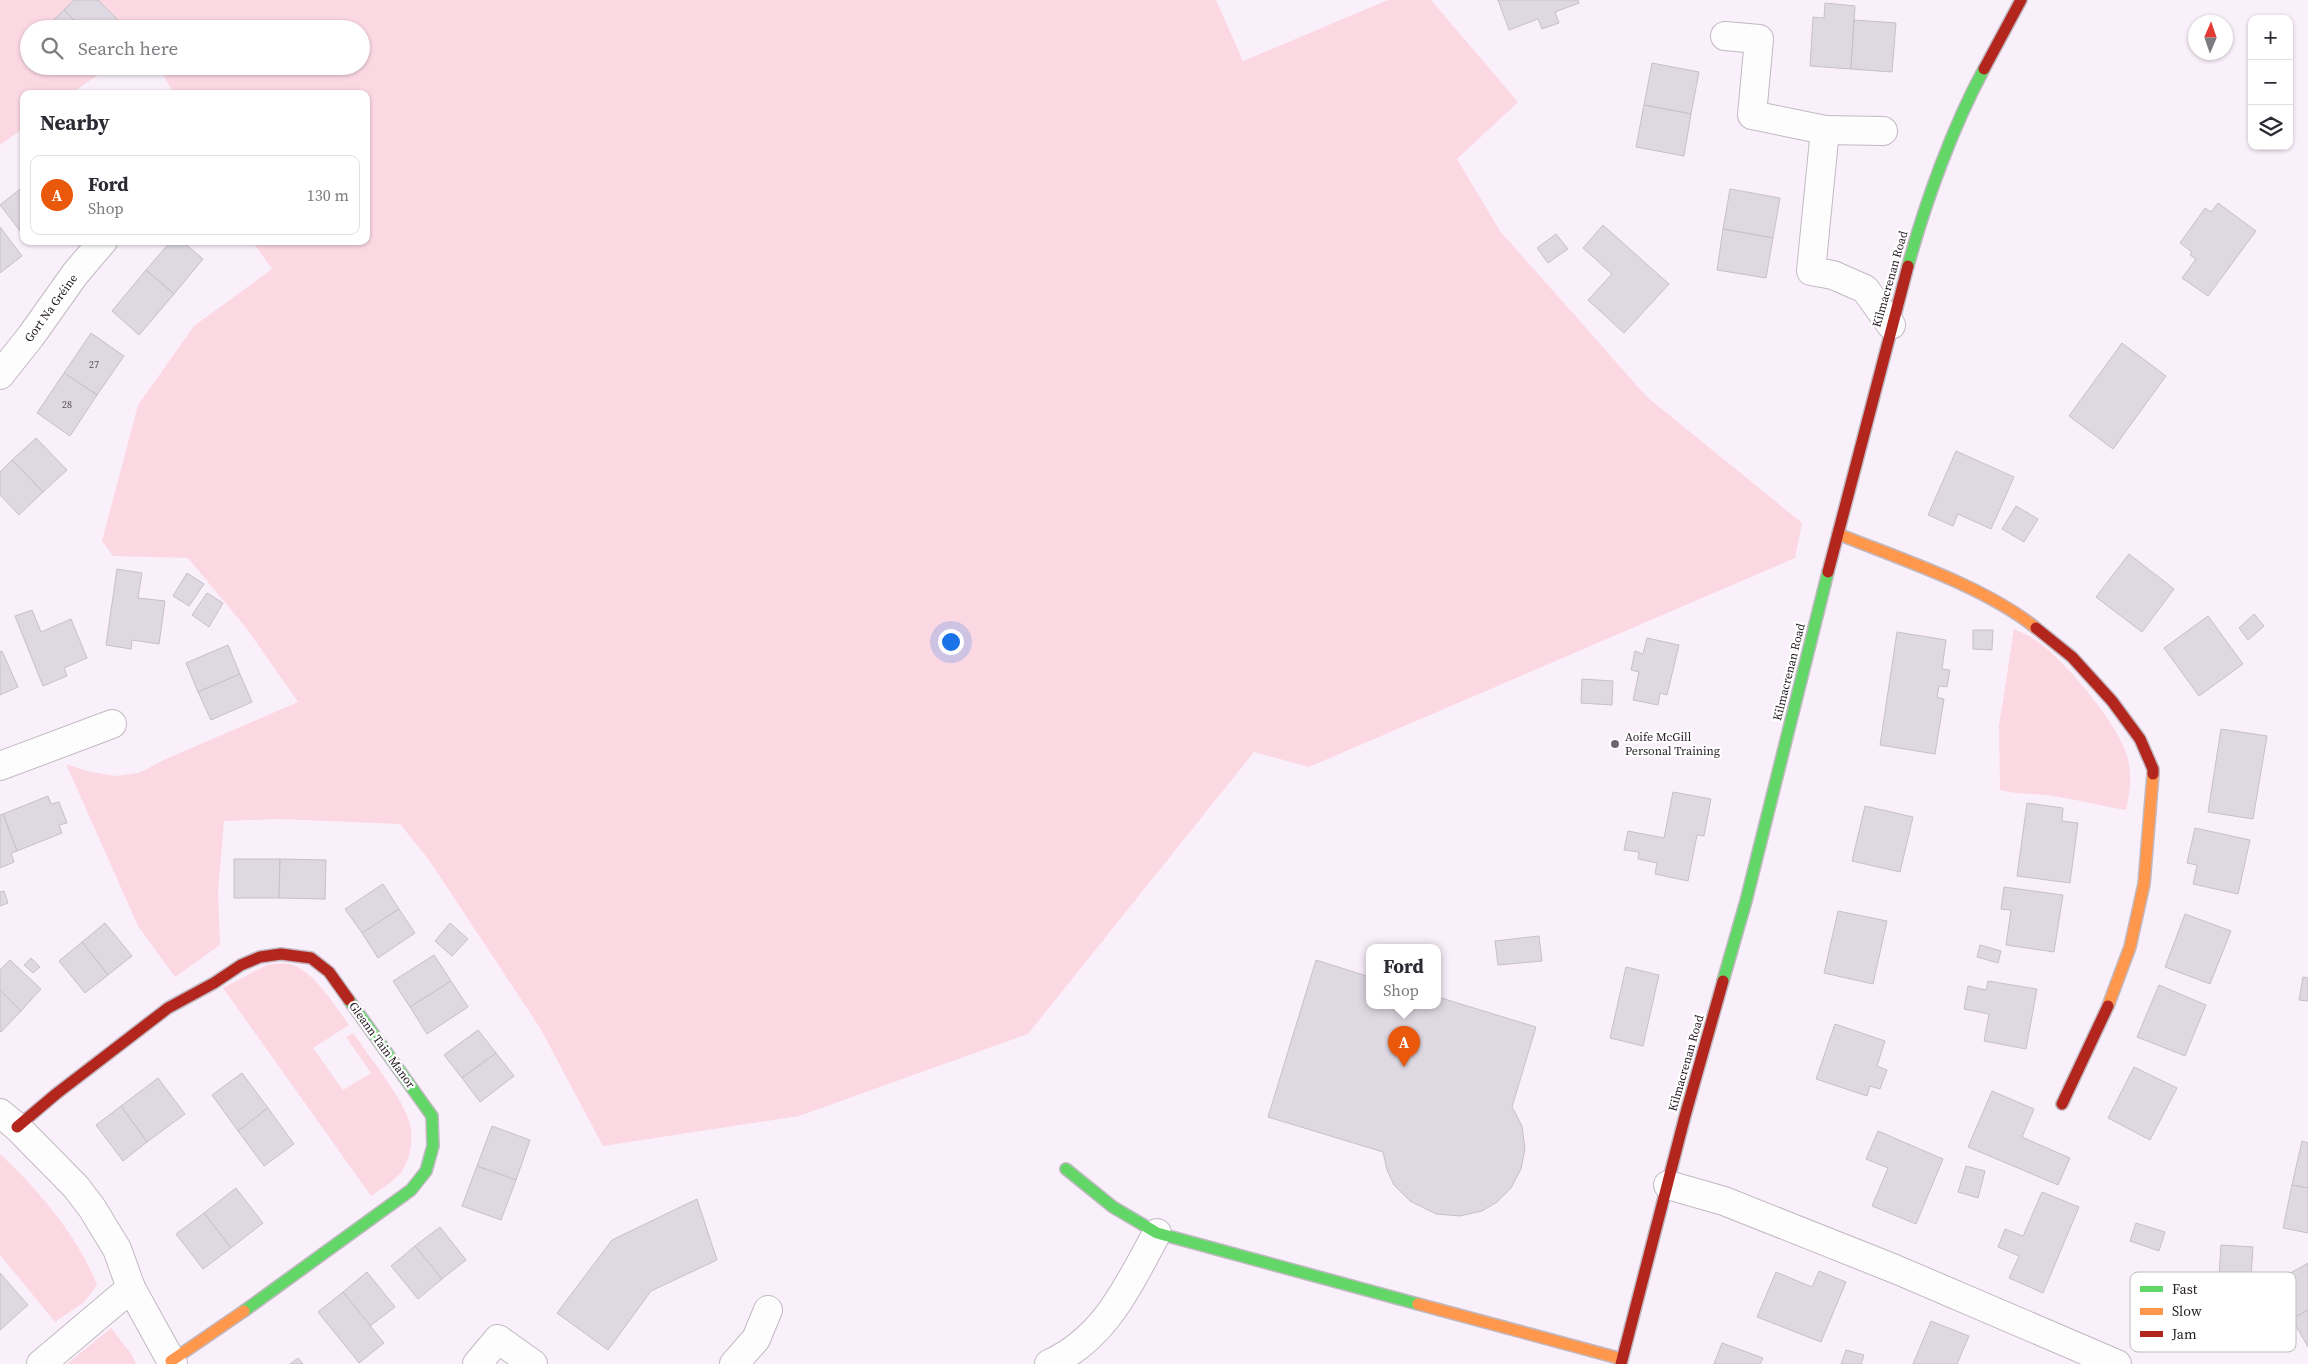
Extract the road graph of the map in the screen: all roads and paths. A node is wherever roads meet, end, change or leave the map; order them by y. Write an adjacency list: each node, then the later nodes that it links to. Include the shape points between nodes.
1 (2021, 0): 6 (street, Kilmacrenan Road, via 1974,89 1948,150 1917,232)
2 (1725, 36): 3 (street, via 1759,39 1752,115)
3 (1825, 130): 4 (street); 6 (street, via 1810,271 1833,275 1865,289)
4 (1884, 131)
5 (100, 245): 7 (street, Gort Na Gréine)
6 (1891, 325): 8 (street, Kilmacrenan Road)
7 (0, 375)
8 (1838, 534): 11 (street, via 1952,580 2020,615 2072,657 2112,701 2140,739 2153,769 2144,884 2130,947 2104,1018); 14 (street, Kilmacrenan Road, via 1746,901)
9 (112, 724): 10 (street)
10 (0, 766)
11 (2062, 1104)
12 (9, 1120): 16 (street, Gleann Tain Manor, via 76,1187 92,1208 117,1249); 19 (street, Gleann Tain Manor, via 56,1094 168,1008 241,965 260,957 281,954 311,958 329,972 416,1092 432,1116 433,1146 426,1171 411,1190)
13 (1066, 1169): 15 (street, via 1113,1207)
14 (1668, 1185): 18 (street, Kilmacrenan Road); 25 (street, via 1724,1201 1886,1265)
15 (1157, 1233): 18 (street); 24 (street, via 1114,1310 1089,1338)
16 (131, 1288): 19 (street, Gleann Tain Manor); 20 (street)
17 (768, 1310): 23 (street, via 756,1339)
18 (1621, 1361)
19 (172, 1362)
20 (41, 1364)
21 (477, 1364): 22 (street, via 498,1339)
22 (533, 1364)
23 (734, 1364)
24 (1049, 1364)
25 (2117, 1364)

